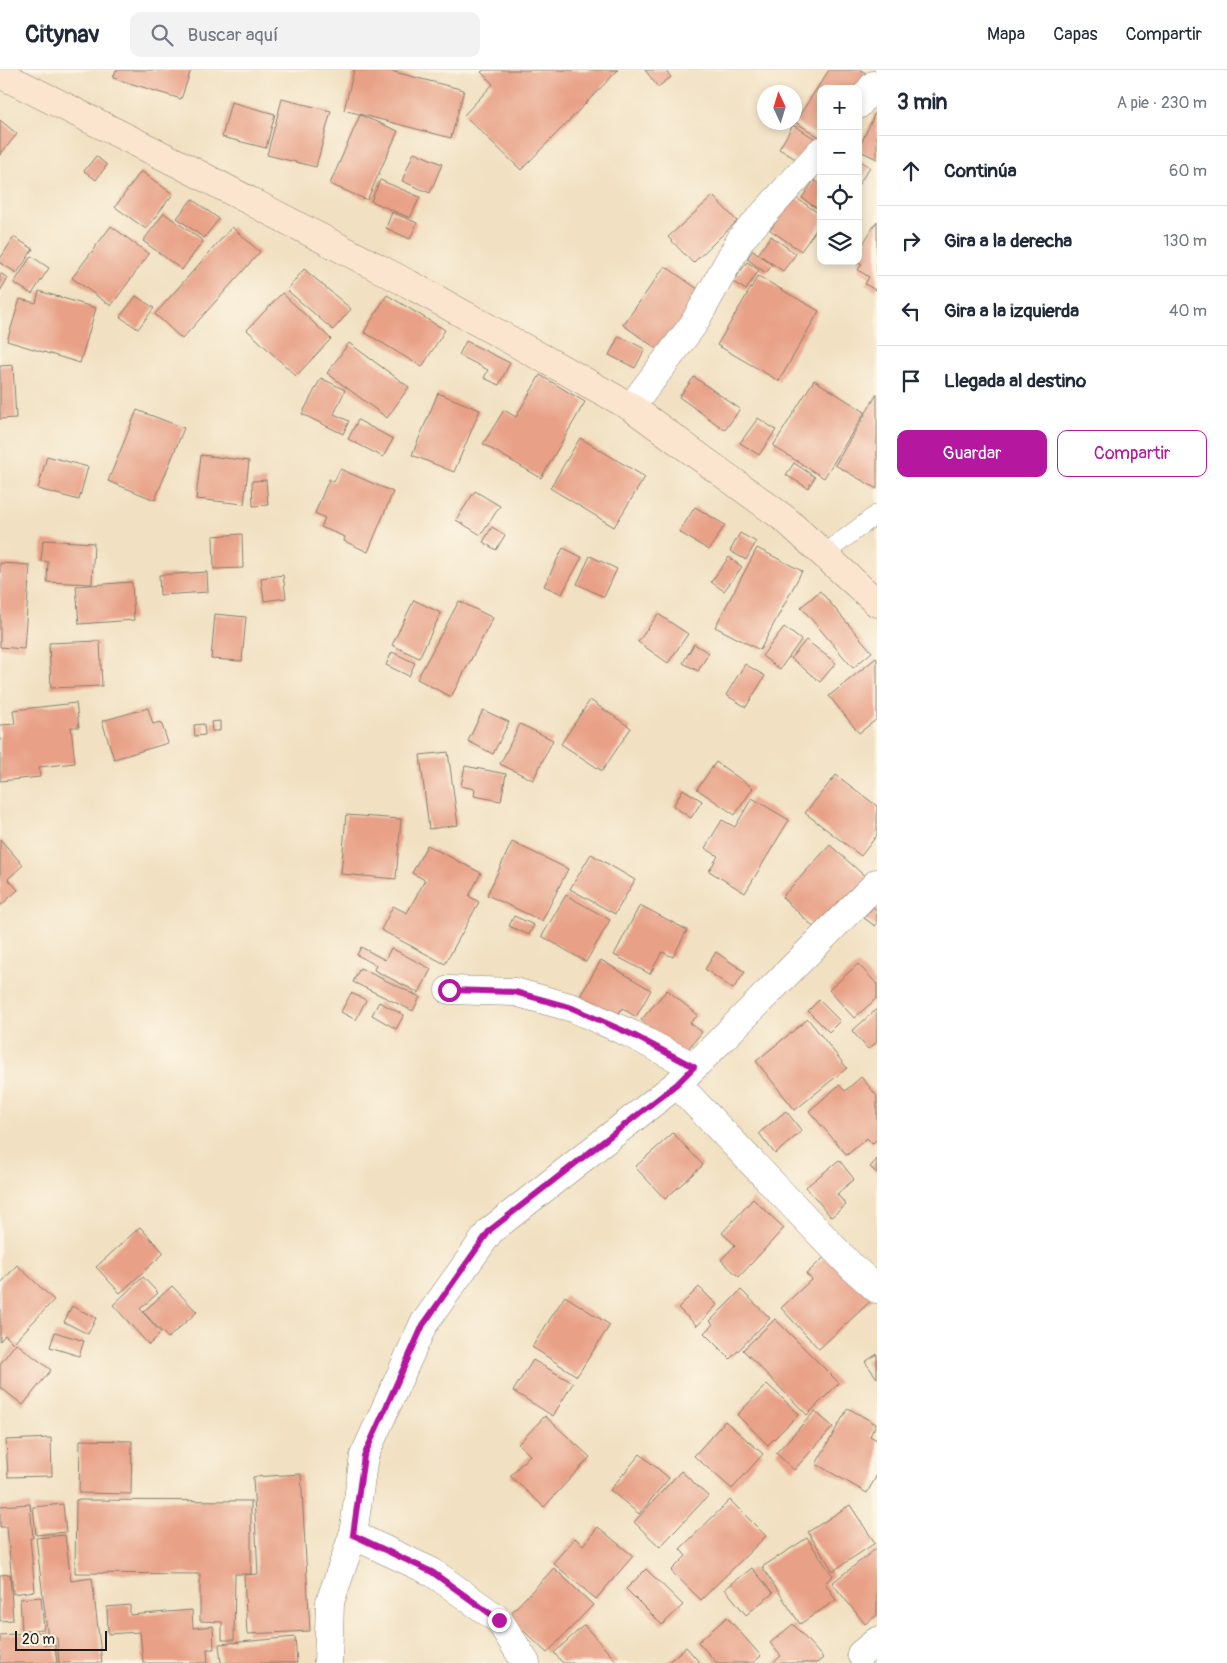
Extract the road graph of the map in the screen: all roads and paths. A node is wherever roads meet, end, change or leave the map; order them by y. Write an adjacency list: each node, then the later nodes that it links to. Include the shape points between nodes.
1 (0, 74): 3 (main road, via 392,275)
2 (817, 155): 3 (street, via 741,239 693,324)
3 (631, 407): 5 (main road, via 785,519)
4 (877, 514): 5 (lane)
5 (824, 554): 6 (main road)
6 (877, 603)
7 (877, 883): 9 (street)
8 (449, 990): 9 (street, via 515,992 572,1008 633,1035)
9 (686, 1075): 10 (street, via 852,1266); 11 (street, via 490,1230 423,1325 415,1342 364,1456)
10 (877, 1289)
11 (353, 1535): 12 (street, via 330,1602); 13 (street, via 432,1572 499,1620)
12 (328, 1663)
13 (526, 1663)

